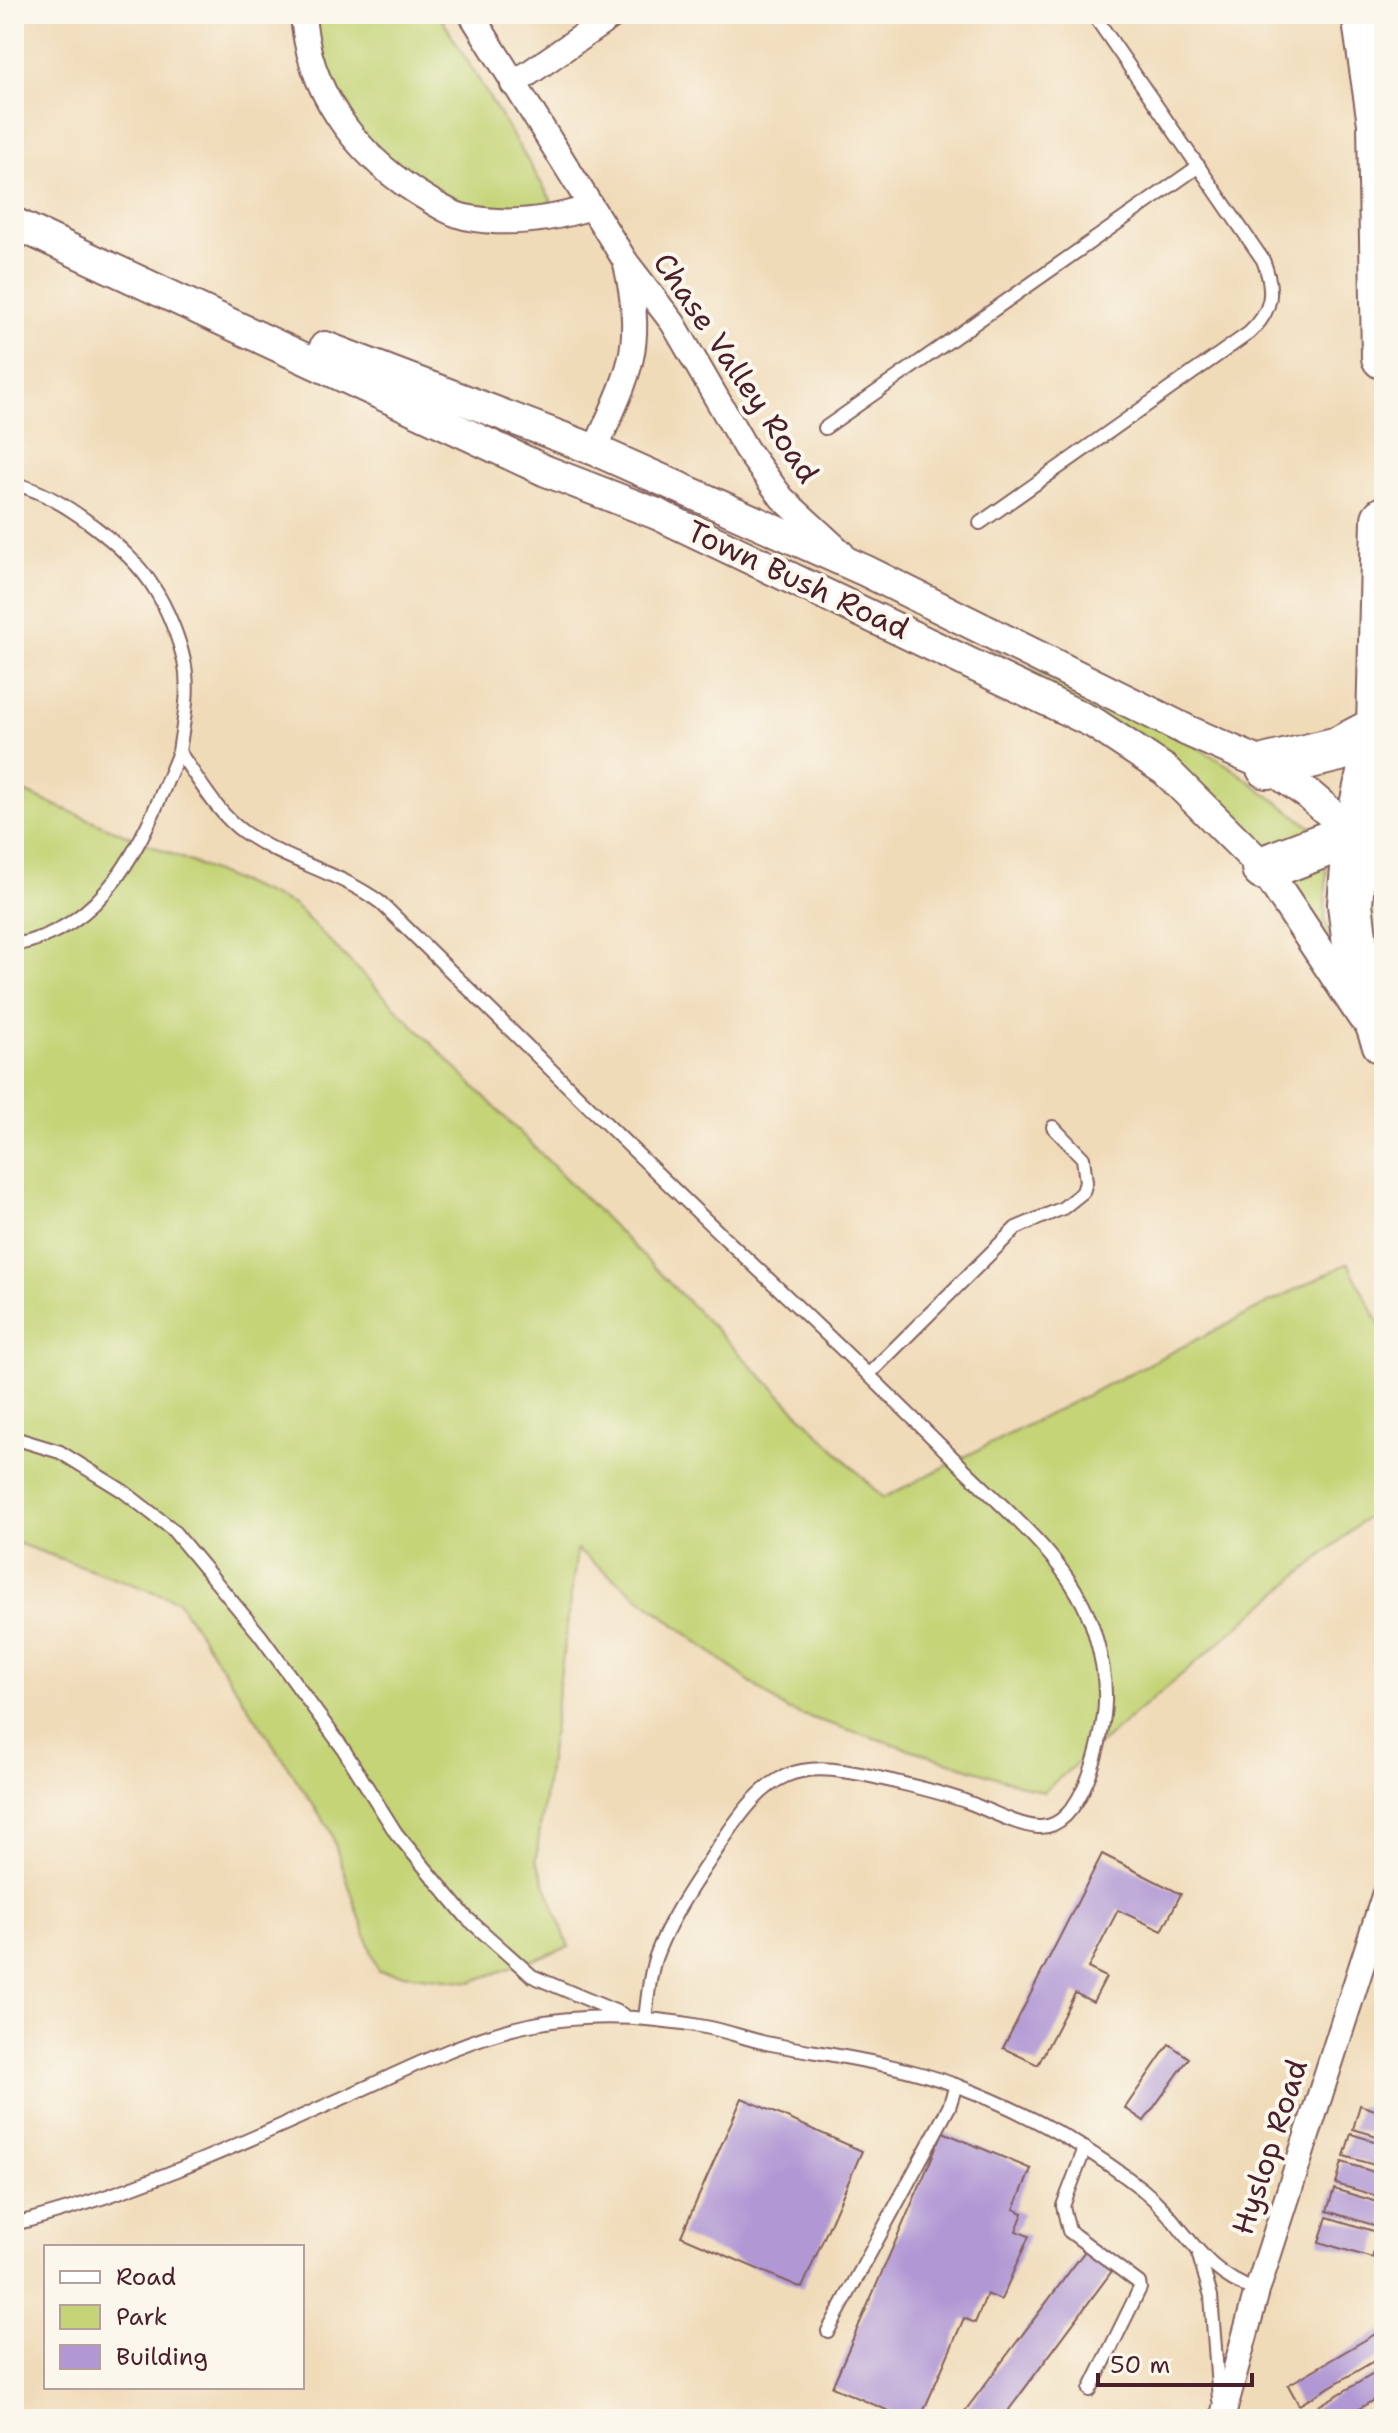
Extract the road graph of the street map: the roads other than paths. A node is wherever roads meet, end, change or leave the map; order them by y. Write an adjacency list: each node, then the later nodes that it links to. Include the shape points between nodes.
1 (303, 14): 8 (street, via 315,72 332,110 374,161 401,182 463,217 540,219)
2 (471, 14): 6 (street, Chase Valley Road)
3 (615, 14): 6 (street)
4 (1093, 14): 7 (lane)
5 (1364, 14): 12 (highway, via 1380,123)
6 (513, 84): 8 (street, Chase Valley Road)
7 (1199, 166): 13 (lane); 19 (lane, via 1263,260 1271,286 1265,316 1249,333)
8 (591, 207): 11 (street, Chase Valley Road)
9 (14, 223): 10 (street, Town Bush Road)
10 (99, 261): 14 (street, Town Bush Road); 15 (street, Town Bush Road)
11 (626, 262): 14 (street, Chase Valley Road, via 637,316 635,345); 20 (street, Chase Valley Road, via 673,323 724,414 782,498)
12 (1384, 357)
13 (825, 428)
14 (595, 450): 15 (street); 17 (street, via 611,481); 20 (street, Town Bush Road)
15 (546, 471): 17 (street, Town Bush Road)
16 (14, 484): 22 (lane, via 57,501 87,523 154,587 184,661 187,698)
17 (657, 514): 25 (street, Town Bush Road, via 1094,723 1165,770)
18 (1384, 519): 21 (highway)
19 (980, 523)
20 (866, 571): 23 (street, Town Bush Road)
21 (1379, 728): 23 (highway, via 1339,749); 24 (highway)
22 (179, 752): 26 (lane, via 138,845 90,911 58,931); 29 (lane, via 242,831 291,859 338,875 381,903 603,1123)
23 (1268, 766): 24 (street, Town Bush Road)
24 (1375, 839): 25 (highway); 27 (highway, via 1350,904 1354,946)
25 (1264, 868): 27 (street, Town Bush Road)
26 (14, 945)
27 (1384, 1044)
28 (1053, 1127): 29 (lane, via 1083,1158 1083,1192 1063,1208 1016,1228)
29 (869, 1374): 33 (lane, via 1036,1540 1071,1582 1095,1633 1104,1675 1098,1746 1079,1801 1048,1827 1031,1826 949,1795 834,1767 772,1782 742,1810 666,1934 655,1959)
30 (14, 1438): 32 (lane, via 60,1452 172,1529 260,1635 342,1747 396,1833 467,1918 532,1976)
31 (1384, 1896): 38 (street, Hyslop Road)
32 (625, 2016): 33 (lane); 36 (lane, via 529,2025 467,2045 132,2186)
33 (645, 2018): 34 (lane, via 850,2055)
34 (956, 2085): 35 (lane); 39 (lane)
35 (1085, 2148): 37 (lane, via 1145,2191); 40 (lane, via 1063,2206 1069,2231 1140,2288)
36 (14, 2224)
37 (1198, 2254): 38 (lane, via 1233,2282); 41 (lane, via 1211,2296)
38 (1257, 2291): 41 (street, Hyslop Road)
39 (828, 2331)
40 (1090, 2390)
41 (1220, 2419)

